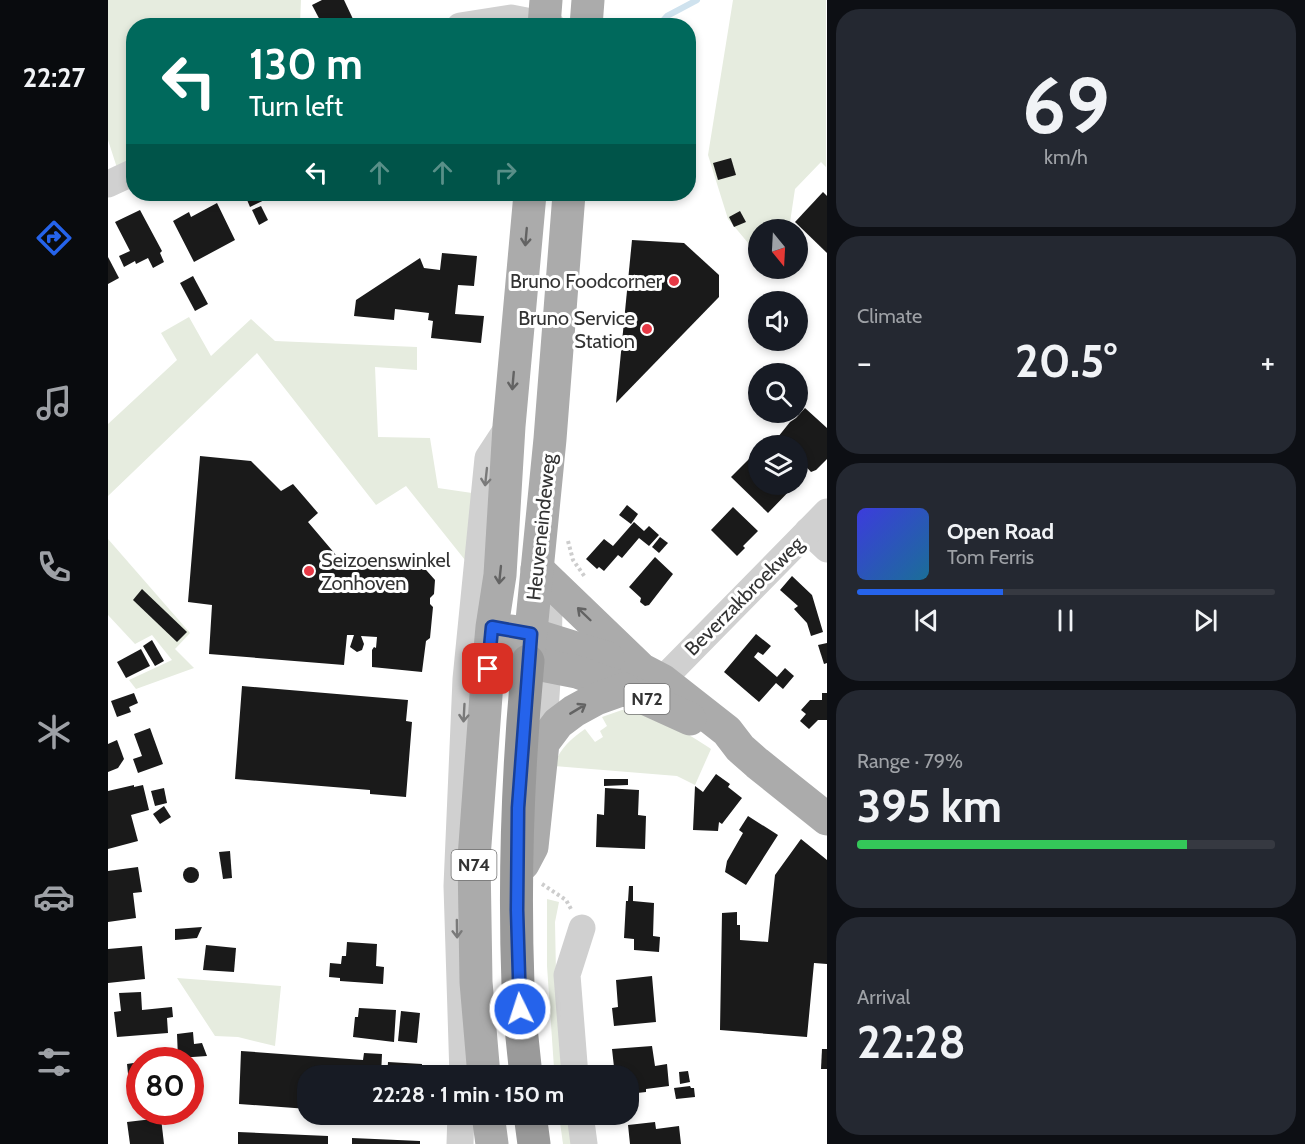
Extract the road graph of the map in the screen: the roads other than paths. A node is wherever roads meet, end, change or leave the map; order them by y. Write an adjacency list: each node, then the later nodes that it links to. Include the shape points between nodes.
1 (588, 0): 2 (main road)
2 (587, 18)
3 (126, 175): 4 (street)
4 (108, 183)
5 (529, 201): 7 (main road, Heuveneindeweg / N74, one-way to 7)
6 (568, 201): 10 (main road, Heuveneindeweg / N74)
7 (509, 426): 11 (main road, Heuveneindeweg / N74, one-way to 11, via 500,575); 18 (street, Heuveneindeweg, one-way to 18, via 488,458 466,680 456,885)
8 (826, 512): 9 (street, Beverzakbroekweg)
9 (817, 540): 13 (street, Beverzakbroekweg)
10 (537, 568): 12 (main road, Heuveneindeweg / N74); 13 (main road, N72, one-way to 10)
11 (491, 641): 12 (main road); 19 (main road, Heuveneindeweg / N74, via 474,858 476,982)
12 (539, 650): 13 (main road); 14 (street, N74); 16 (highway, Heuveneindeweg / N74, via 518,808)
13 (642, 679): 14 (main road, one-way to 13, via 558,723 574,711); 15 (main road, N72, via 728,731 740,748)
14 (543, 743): 16 (main road, N74, via 532,847)
15 (826, 819)
16 (534, 882): 20 (highway, Heuveneindeweg / N74, via 518,986)
17 (582, 928): 21 (street, via 567,975)
18 (463, 1065)
19 (483, 1065)
20 (525, 1065)
21 (574, 1065)
22 (461, 1125): 26 (street)
23 (489, 1125): 27 (main road)
24 (531, 1125): 28 (highway)
25 (581, 1125): 29 (street)
26 (460, 1144)
27 (492, 1144)
28 (534, 1144)
29 (584, 1144)

